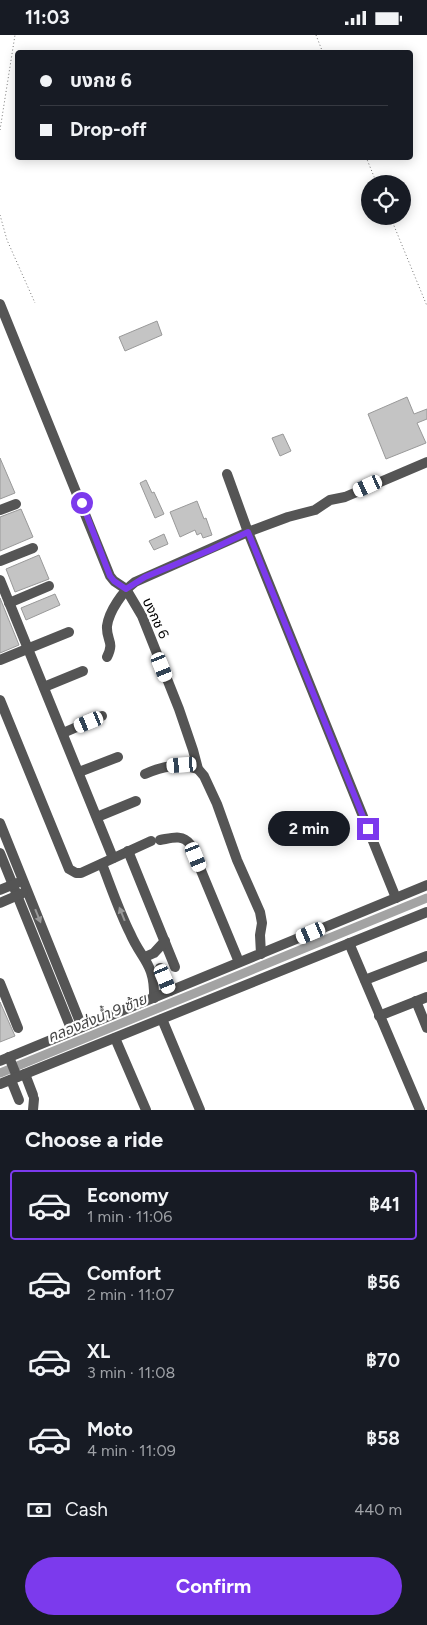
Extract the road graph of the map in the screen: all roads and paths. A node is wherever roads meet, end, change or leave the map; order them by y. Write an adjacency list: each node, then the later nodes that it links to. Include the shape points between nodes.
1 (15, 35): 4 (path)
2 (316, 35): 3 (path)
3 (322, 50)
4 (0, 130)
5 (367, 160): 6 (path)
6 (373, 175)
7 (0, 215): 9 (path)
8 (394, 225): 11 (path)
9 (35, 303)
10 (0, 304): 21 (street, บงกช 6, via 106,567 114,581)
11 (427, 307)
12 (427, 462): 16 (street, via 330,500 315,510)
13 (227, 474): 16 (street)
14 (16, 504): 15 (street)
15 (0, 510)
16 (248, 532): 21 (street, via 145,577); 49 (street)
17 (33, 548): 18 (street)
18 (0, 561)
19 (0, 580): 22 (street)
20 (50, 586): 22 (street)
21 (126, 589): 25 (street, via 108,624 112,645); 33 (street, บงกช 6, via 142,616 185,726)
22 (10, 603): 24 (street)
23 (69, 632): 24 (street)
24 (28, 649): 26 (street); 28 (street)
25 (107, 657)
26 (0, 661)
27 (83, 671): 28 (street)
28 (44, 687): 31 (street)
29 (0, 699): 42 (street, via 69,869 81,873)
30 (102, 717): 31 (street)
31 (63, 733): 34 (street)
32 (118, 757): 34 (street)
33 (198, 769): 35 (street, via 170,766); 54 (street, บงกช 6, via 217,804 260,913)
34 (79, 773): 37 (street)
35 (145, 774)
36 (136, 801): 37 (street)
37 (98, 817): 41 (street)
38 (0, 823): 43 (street)
39 (128, 851): 41 (street); 52 (street); 57 (street, via 156,841 186,839)
40 (0, 853): 44 (street)
41 (114, 858): 42 (street)
42 (102, 864): 56 (street, one-way to 42, via 130,933)
43 (24, 880): 44 (street); 47 (street)
44 (13, 885): 46 (street); 48 (street)
45 (427, 885): 49 (street)
46 (0, 890)
47 (28, 891): 48 (street); 62 (street, one-way to 62)
48 (17, 896): 50 (street); 63 (street)
49 (396, 898): 54 (street)
50 (0, 903)
51 (427, 912): 53 (street)
52 (164, 941): 56 (street); 58 (street)
53 (349, 943): 59 (street); 68 (street)
54 (260, 954): 57 (street)
55 (427, 956): 59 (street)
56 (154, 960): 61 (street); 65 (street)
57 (239, 962): 61 (street)
58 (175, 967)
59 (365, 980): 67 (street)
60 (0, 983): 70 (street)
61 (170, 991): 65 (street)
62 (69, 992): 63 (street); 69 (street)
63 (58, 996): 72 (street)
64 (427, 997): 66 (street)
65 (154, 998): 69 (street)
66 (416, 1001): 67 (street); 71 (street)
67 (379, 1015): 81 (street)
68 (162, 1019): 73 (street); 80 (street)
69 (82, 1027): 72 (street)
70 (18, 1028)
71 (427, 1028)
72 (72, 1031): 74 (street)
73 (115, 1037): 75 (street); 79 (street)
74 (6, 1059): 75 (street)
75 (17, 1076): 76 (street); 77 (street); 78 (street)
76 (0, 1085)
77 (34, 1101)
78 (21, 1105)
79 (146, 1110)
80 (200, 1110)
81 (420, 1110)

